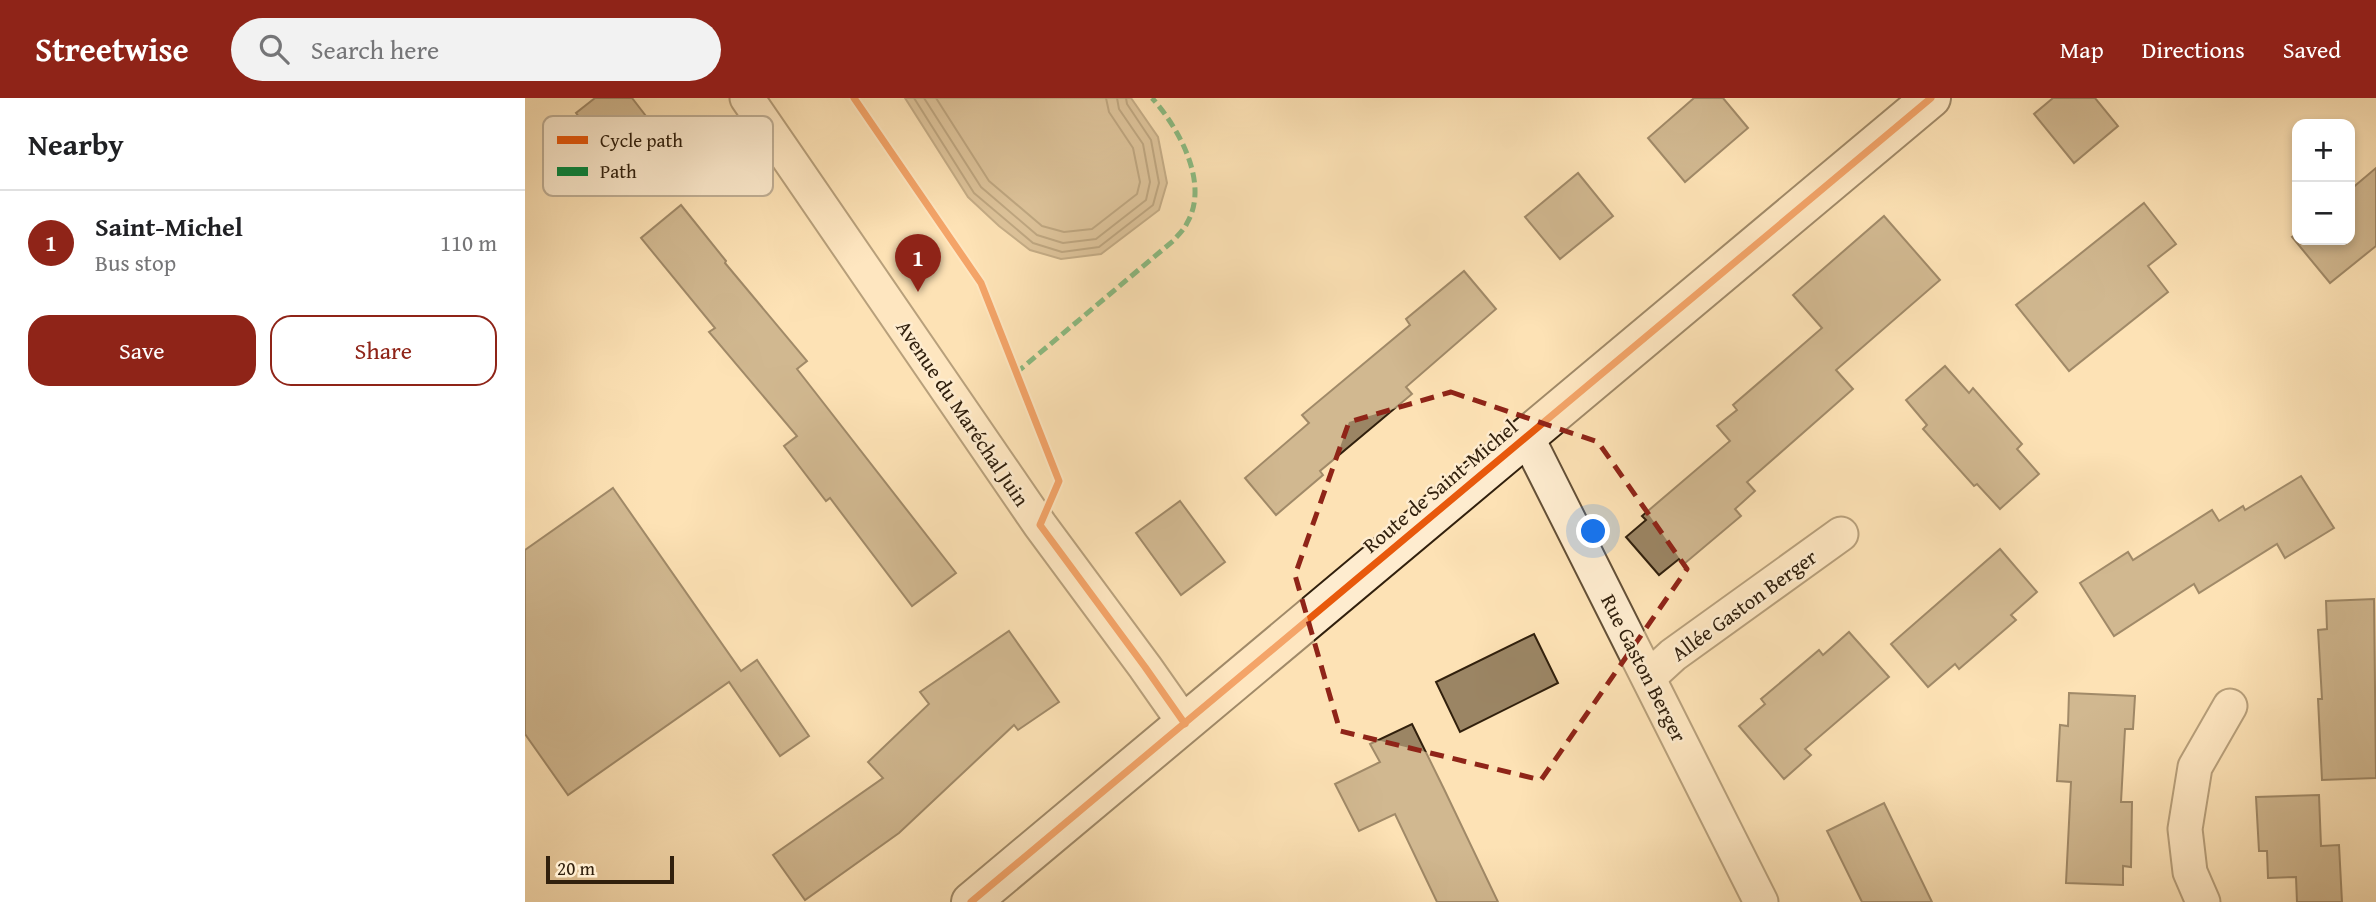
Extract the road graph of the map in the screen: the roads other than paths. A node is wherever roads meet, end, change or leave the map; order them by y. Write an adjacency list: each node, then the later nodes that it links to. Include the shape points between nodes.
1 (747, 98): 3 (street, Avenue du Maréchal Juin)
2 (1931, 98): 5 (street, Route de Saint-Michel)
3 (759, 116)
4 (773, 136): 9 (street, Avenue du Maréchal Juin, via 998,465)
5 (1526, 435): 7 (street, Rue Gaston Berger); 9 (street, Route de Saint-Michel)
6 (1841, 534): 7 (street, Allée Gaston Berger)
7 (1649, 677): 11 (street, Rue Gaston Berger)
8 (2230, 706): 12 (street, via 2195,767 2185,829 2190,872)
9 (1185, 724): 10 (street, Route de Saint-Michel)
10 (971, 902)
11 (1761, 902)
12 (2203, 902)

